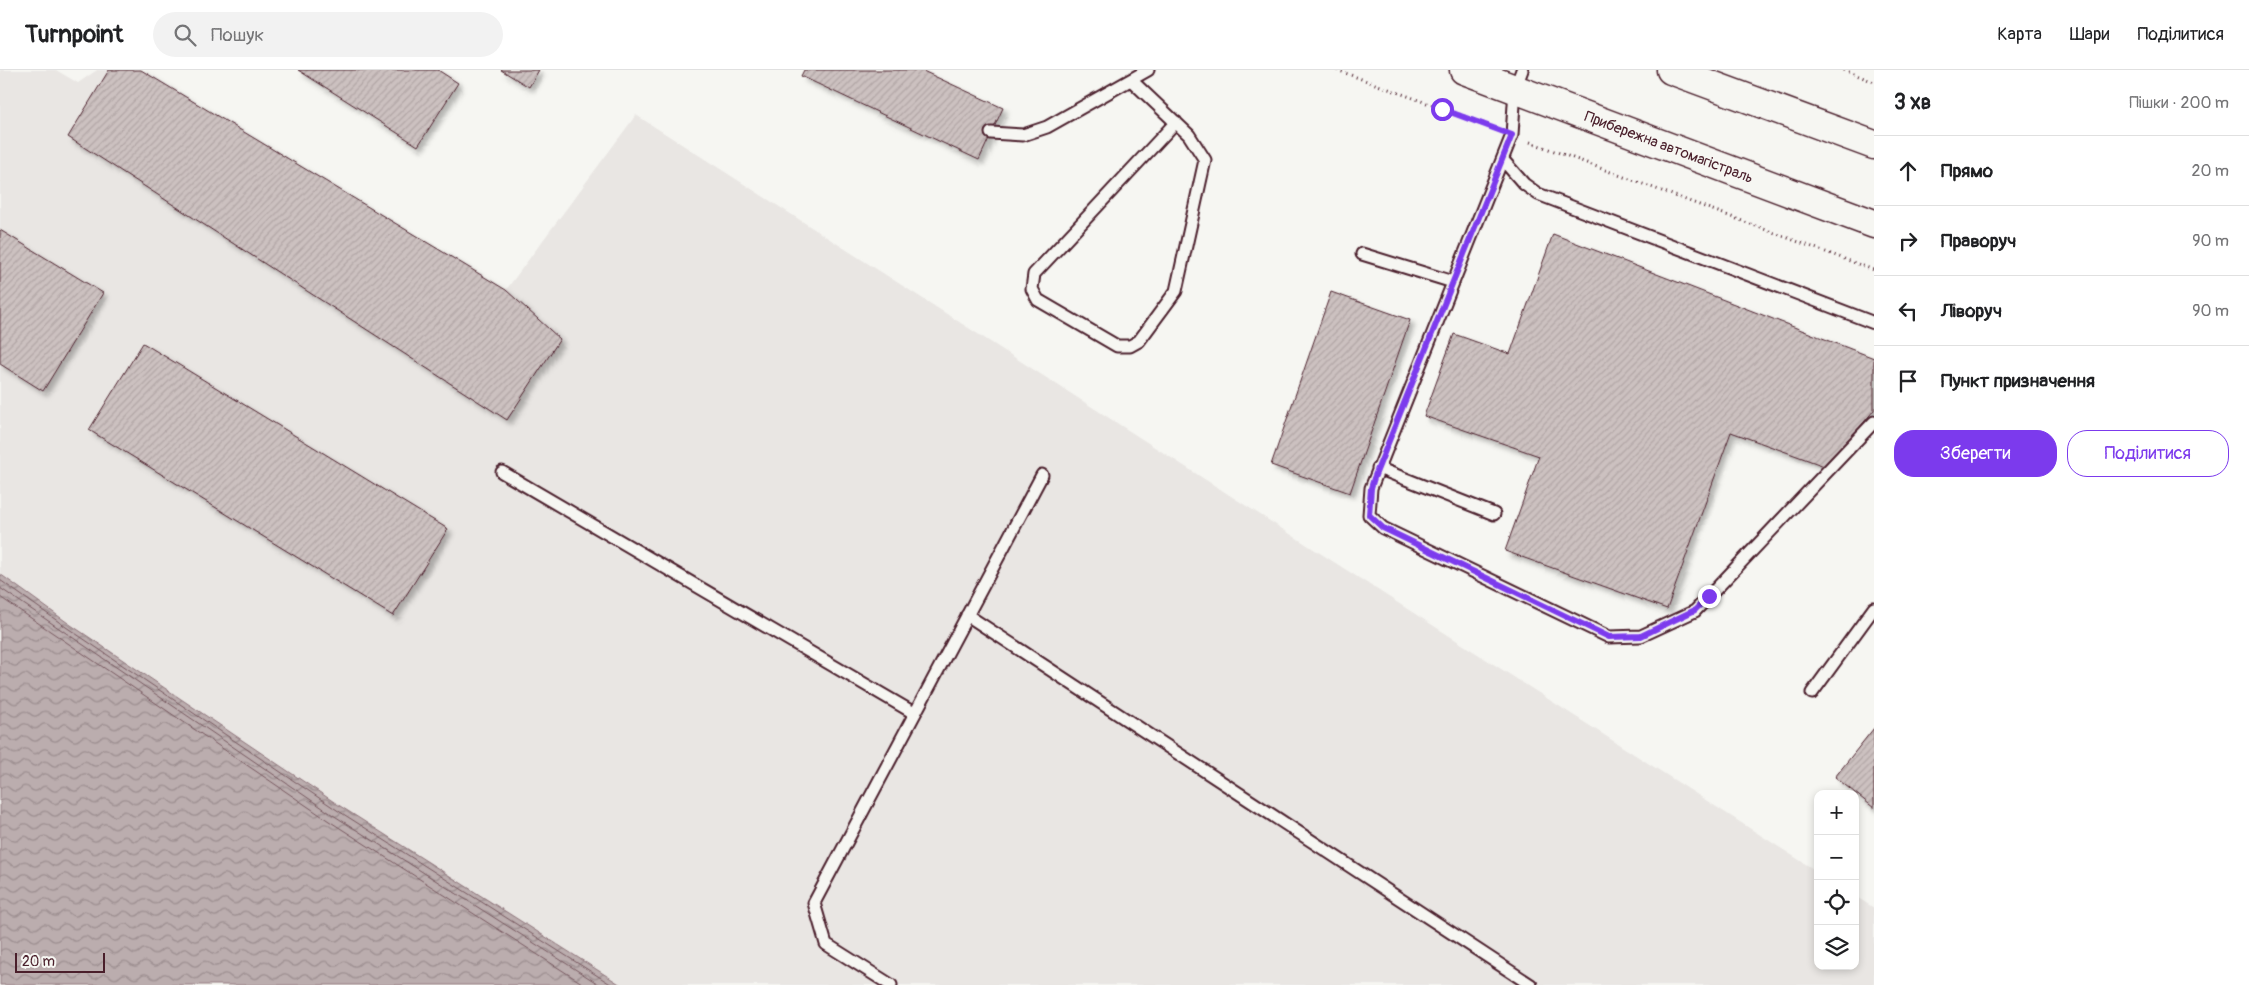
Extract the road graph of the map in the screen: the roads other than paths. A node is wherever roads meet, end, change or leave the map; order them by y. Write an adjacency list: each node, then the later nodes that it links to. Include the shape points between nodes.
1 (1148, 70): 4 (lane)
2 (1464, 70): 5 (main road, Прибережна автомагістраль)
3 (1671, 70): 8 (main road)
4 (1131, 80): 6 (lane); 7 (lane, via 1047,127 1023,135)
5 (1518, 80): 9 (lane, via 1512,135); 10 (main road, Прибережна автомагістраль)
6 (1176, 122): 6 (lane, via 1205,160 1176,291 1139,341 1130,346 1117,346 1038,300 1032,289 1034,274)
7 (991, 133)
8 (1874, 146)
9 (1503, 160): 12 (lane); 13 (lane, via 1524,184 1538,194)
10 (1874, 224)
11 (1362, 254): 12 (lane)
12 (1453, 282): 15 (lane)
13 (1874, 323)
14 (1874, 422): 15 (lane, via 1695,610 1641,636 1609,637 1383,528 1369,515 1371,488)
15 (1378, 468): 18 (lane)
16 (502, 472): 22 (lane)
17 (1042, 475): 20 (lane)
18 (1494, 514)
19 (1874, 608): 21 (lane)
20 (967, 616): 22 (lane); 24 (lane)
21 (1812, 692)
22 (914, 713): 23 (lane, via 814,903 826,944)
23 (891, 985)
24 (1531, 985)

